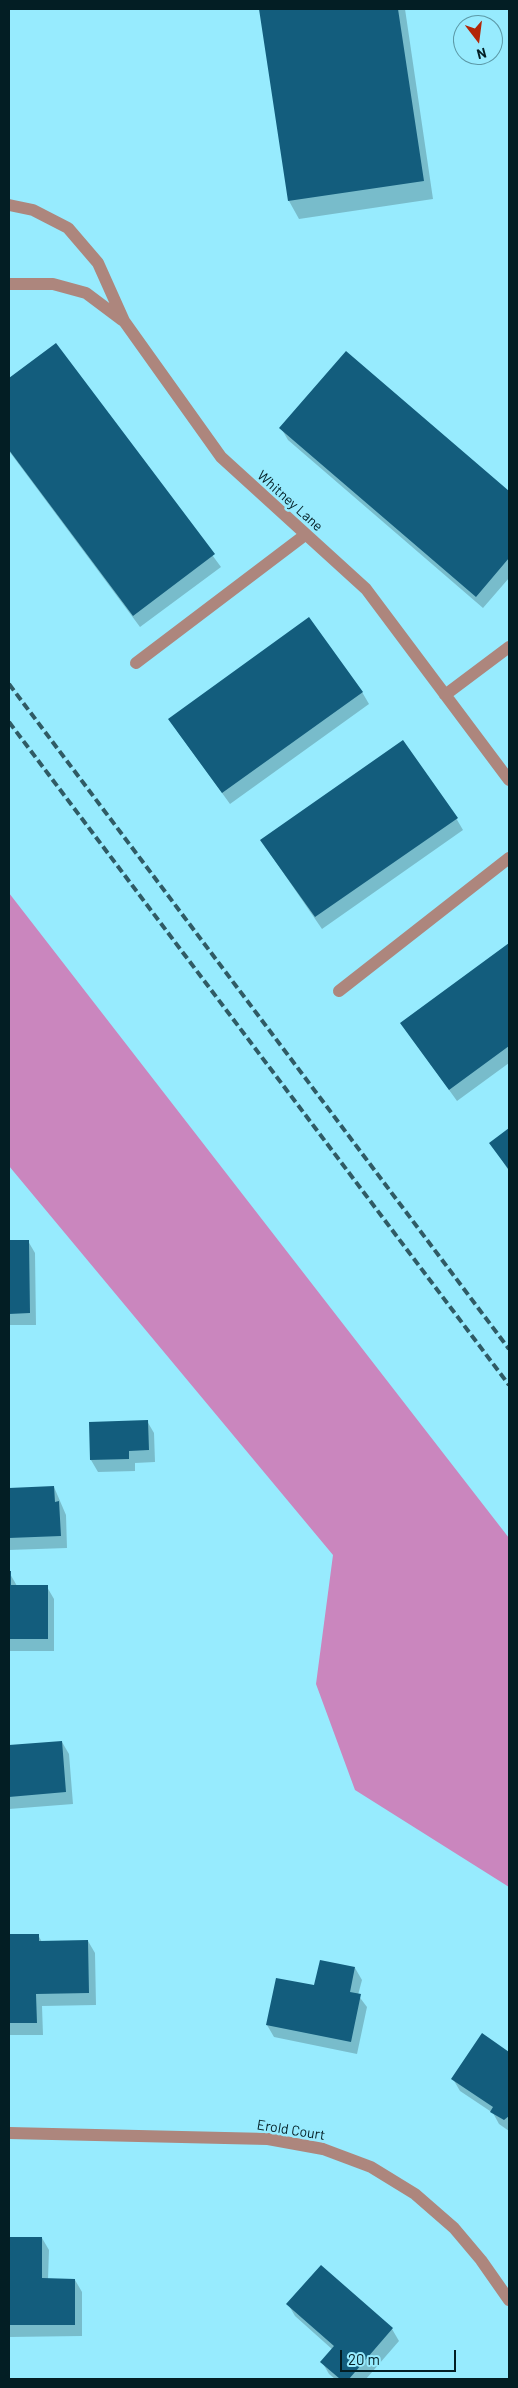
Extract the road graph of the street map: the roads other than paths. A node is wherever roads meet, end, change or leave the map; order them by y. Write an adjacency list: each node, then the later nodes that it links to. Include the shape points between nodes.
1 (9, 205): 3 (street, Whitney Lane, via 33,210 68,228 98,263)
2 (9, 284): 3 (street, Whitney Lane, via 53,284 86,293)
3 (124, 321): 4 (street, Whitney Lane, via 221,457)
4 (305, 535): 6 (street); 7 (street, Whitney Lane, via 366,590)
5 (509, 647): 7 (street)
6 (136, 663)
7 (445, 695): 8 (street, Whitney Lane)
8 (509, 780)
9 (509, 858): 10 (street)
10 (339, 991)
11 (9, 2133): 12 (street, Erold Court, via 268,2139 323,2149 371,2167 415,2194 454,2228)
12 (509, 2300)

